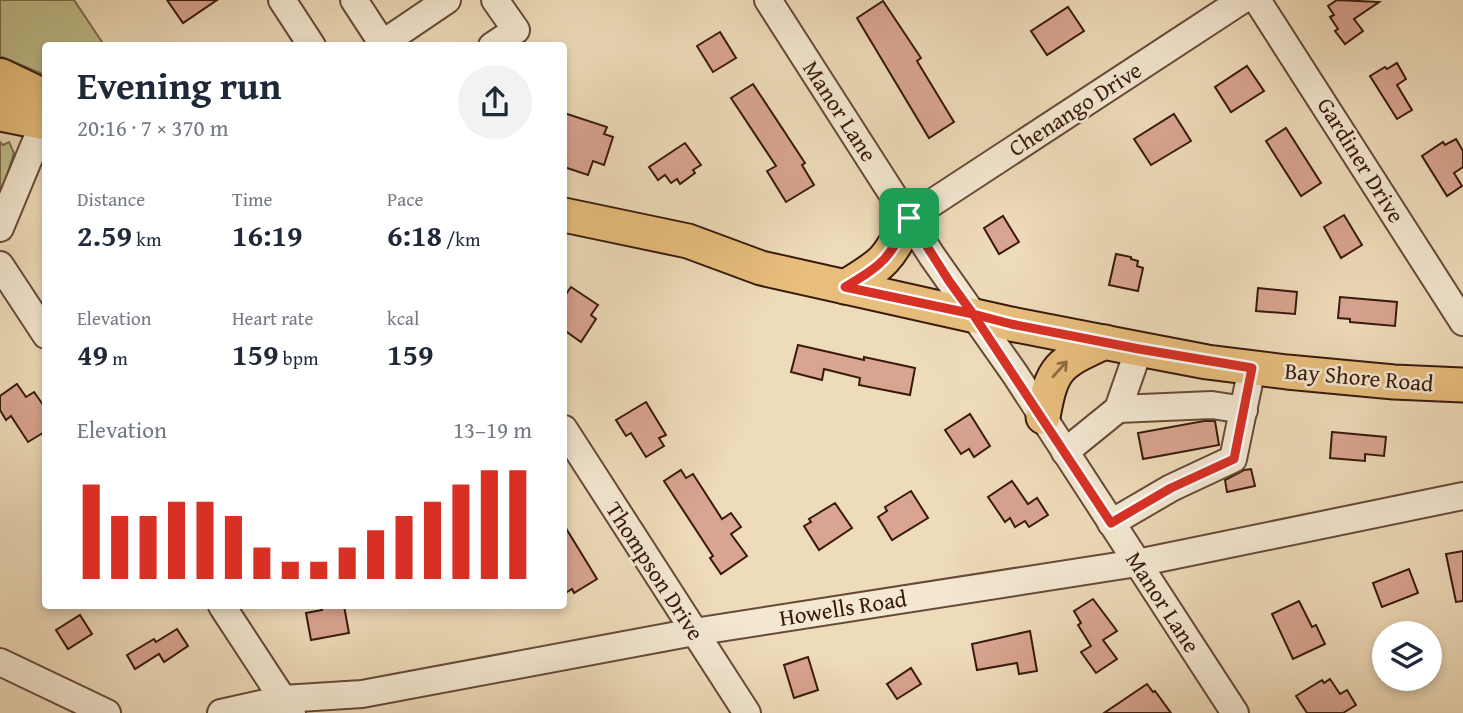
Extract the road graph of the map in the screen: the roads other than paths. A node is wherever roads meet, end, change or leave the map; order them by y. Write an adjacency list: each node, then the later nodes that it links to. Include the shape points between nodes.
1 (282, 0): 8 (street)
2 (354, 0): 9 (street)
3 (495, 0): 11 (street, via 516,30)
4 (768, 0): 20 (street, Manor Lane)
5 (1242, 0): 20 (street, Chenango Drive)
6 (1257, 0): 27 (street, Gardiner Drive)
7 (434, 4): 10 (street)
8 (309, 42)
9 (380, 42)
10 (384, 42)
11 (498, 42)
12 (0, 78): 14 (highway)
13 (0, 92): 15 (main road)
14 (42, 110)
15 (42, 111)
16 (42, 112): 17 (main road)
17 (0, 114)
18 (42, 120): 21 (street)
19 (567, 216): 24 (main road, Bay Shore Road, via 688,242)
20 (909, 218): 25 (main road, via 888,257); 26 (street, Manor Lane)
21 (0, 228)
22 (567, 237): 24 (main road, Bay Shore Road, via 685,263)
23 (0, 265): 28 (street)
24 (761, 268): 25 (main road, Bay Shore Road)
25 (845, 287): 26 (main road, Bay Shore Road)
26 (973, 314): 29 (main road, Bay Shore Road); 35 (street, Manor Lane)
27 (1463, 322)
28 (42, 329)
29 (1105, 342): 30 (main road, Bay Shore Road); 35 (main road, one-way to 29, via 1057,369)
30 (1139, 349): 31 (main road, Bay Shore Road); 33 (street)
31 (1252, 368): 32 (main road, Bay Shore Road); 34 (street)
32 (1463, 385)
33 (1118, 409): 34 (street, via 1212,405); 37 (street)
34 (1244, 410): 39 (street, via 1234,459)
35 (1042, 417): 37 (street, Manor Lane)
36 (567, 434): 42 (street, Thompson Drive)
37 (1065, 452): 39 (street, Manor Lane)
38 (1463, 496): 40 (street, Howells Road)
39 (1111, 523): 40 (street, Manor Lane)
40 (1137, 563): 42 (street, Howells Road); 48 (street, Manor Lane)
41 (224, 609): 44 (street)
42 (694, 632): 44 (street, Howells Road); 47 (street, Thompson Drive)
43 (0, 662): 45 (street)
44 (288, 706): 46 (street, Howells Road)
45 (107, 713)
46 (221, 713)
47 (747, 713)
48 (1235, 713)

